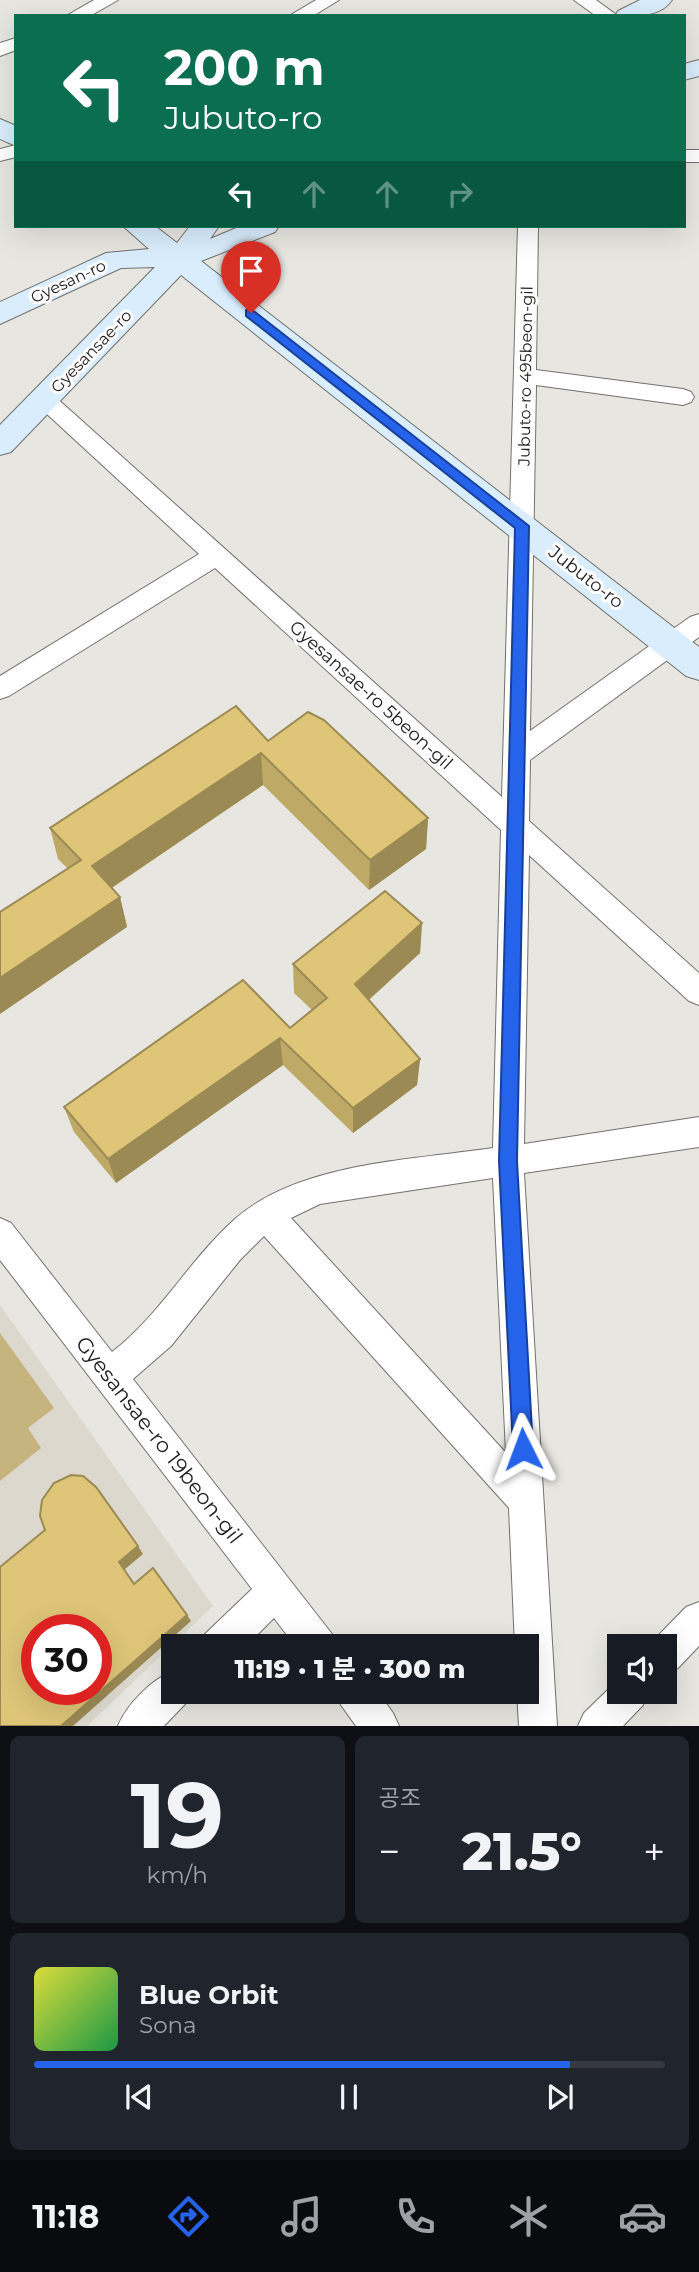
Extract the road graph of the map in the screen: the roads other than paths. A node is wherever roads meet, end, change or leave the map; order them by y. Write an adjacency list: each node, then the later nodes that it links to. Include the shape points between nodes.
1 (109, 0): 5 (street)
2 (330, 0): 6 (street)
3 (583, 0): 7 (street)
4 (660, 0): 8 (main road)
5 (79, 14)
6 (302, 14)
7 (606, 14)
8 (631, 14)
9 (140, 228): 13 (main road, Jubuto-ro)
10 (204, 228): 13 (main road)
11 (260, 228): 13 (main road)
12 (528, 228): 15 (street, Jubuto-ro 495beon-gil)
13 (181, 258): 14 (main road, Gyesan-ro, via 116,259); 17 (main road, Gyesansae-ro); 19 (main road, Jubuto-ro)
14 (0, 314)
15 (525, 376): 16 (street); 19 (street, Jubuto-ro 495beon-gil)
16 (683, 397)
17 (44, 399): 18 (main road, Gyesansae-ro); 20 (street, Gyesansae-ro 5beon-gil)
18 (0, 444)
19 (522, 526): 22 (main road, Jubuto-ro); 25 (street, Jubuto-ro 495beon-gil)
20 (216, 555): 24 (street); 26 (street, Gyesansae-ro 5beon-gil)
21 (699, 624): 22 (street)
22 (671, 644): 23 (main road, Jubuto-ro); 25 (street)
23 (699, 666)
24 (0, 689)
25 (517, 755): 26 (street, Jubuto-ro 495beon-gil)
26 (514, 824): 27 (street, Gyesansae-ro 5beon-gil); 29 (street, Jubuto-ro 495beon-gil)
27 (699, 992)
28 (699, 1132): 29 (street)
29 (508, 1161): 30 (street, via 320,1189 291,1198); 33 (street, Jubuto-ro 495beon-gil)
30 (266, 1214): 32 (street, via 230,1244 158,1335); 33 (street)
31 (0, 1234): 32 (street, Gyesansae-ro 19beon-gil)
32 (110, 1376): 34 (street, Gyesansae-ro 19beon-gil)
33 (526, 1501): 44 (street, Jubuto-ro 495beon-gil)
34 (276, 1591): 36 (street); 37 (street, Gyesansae-ro 19beon-gil)
35 (699, 1620): 38 (street)
36 (231, 1634)
37 (309, 1634)
38 (677, 1643)
39 (161, 1702): 42 (street)
40 (363, 1704): 43 (street)
41 (618, 1704): 45 (street)
42 (136, 1726)
43 (380, 1726)
44 (538, 1726)
45 (597, 1726)

